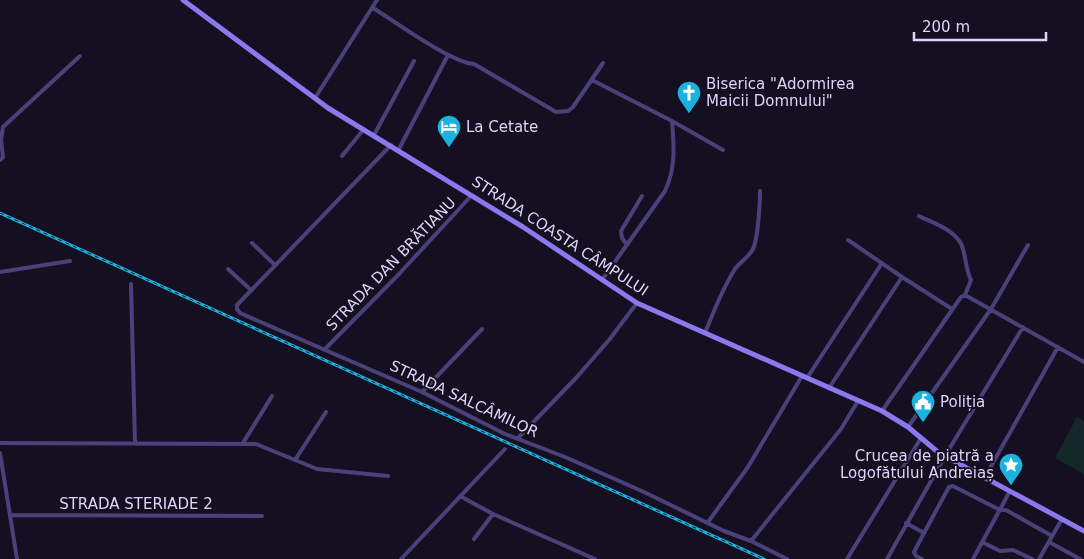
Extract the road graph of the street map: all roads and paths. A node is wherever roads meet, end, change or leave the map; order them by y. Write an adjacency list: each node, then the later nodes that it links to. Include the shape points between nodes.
1 (182, 0): 9 (street, STRADA COASTA CÂMPULUI)
2 (376, 0): 3 (street)
3 (373, 8): 4 (street); 9 (street)
4 (448, 55): 8 (street, via 474,64 556,112 573,107); 14 (street)
5 (80, 56): 17 (street, via 4,127 1,140 3,157)
6 (414, 61): 12 (street)
7 (603, 63): 8 (street)
8 (592, 80): 10 (street)
9 (315, 98): 11 (street, STRADA COASTA CÂMPULUI)
10 (672, 121): 15 (street); 24 (street, via 675,147 670,181)
11 (364, 129): 12 (street, STRADA COASTA CÂMPULUI); 16 (street)
12 (374, 135): 13 (street, STRADA COASTA CÂMPULUI)
13 (391, 145): 14 (street, STRADA COASTA CÂMPULUI); 28 (street)
14 (399, 150): 19 (street, STRADA COASTA CÂMPULUI)
15 (723, 150)
16 (342, 156)
17 (0, 160)
18 (760, 191): 41 (street, via 753,250 725,285)
19 (472, 195): 32 (street, STRADA COASTA CÂMPULUI); 43 (street, STRADA DAN BRĂTIANU)
20 (642, 196): 24 (street, via 620,231)
21 (919, 216): 35 (street, via 957,237 963,247 971,280)
22 (848, 240): 27 (street)
23 (252, 243): 28 (street)
24 (627, 245): 32 (street)
25 (1028, 245): 38 (street)
26 (70, 261): 30 (street)
27 (882, 263): 31 (street); 45 (street)
28 (275, 265): 34 (street)
29 (228, 269): 34 (street)
30 (0, 272)
31 (902, 277): 37 (street); 46 (street)
32 (602, 280): 36 (street, STRADA COASTA CÂMPULUI)
33 (131, 284): 55 (street)
34 (251, 290): 43 (street, STRADA SALCÂMILOR, via 237,305 240,313)
35 (965, 295): 37 (street); 38 (street)
36 (637, 303): 41 (street, STRADA COASTA CÂMPULUI); 53 (street, via 576,378)
37 (952, 309): 50 (street)
38 (991, 309): 39 (street); 52 (street)
39 (1023, 327): 42 (street); 60 (street)
40 (482, 330): 47 (street)
41 (705, 333): 45 (street, STRADA COASTA CÂMPULUI)
42 (1058, 347): 44 (street); 63 (street)
43 (325, 349): 47 (street, STRADA SALCÂMILOR)
44 (1084, 362)
45 (804, 377): 46 (street, STRADA COASTA CÂMPULUI); 73 (street, via 748,467)
46 (829, 388): 49 (street, STRADA COASTA CÂMPULUI)
47 (422, 392): 53 (street, STRADA SALCÂMILOR)
48 (272, 396): 56 (street)
49 (858, 401): 50 (street, STRADA COASTA CÂMPULUI); 79 (street, via 841,430)
50 (882, 411): 52 (street, STRADA COASTA CÂMPULUI)
51 (326, 412): 61 (street)
52 (908, 428): 54 (street, STRADA COASTA CÂMPULUI)
53 (518, 438): 73 (street, STRADA SALCÂMILOR)
54 (921, 438): 60 (street, STRADA COASTA CÂMPULUI); 86 (street)
55 (135, 443): 56 (street); 57 (street)
56 (243, 443): 61 (street, via 256,444)
57 (0, 444)
58 (505, 449): 67 (street)
59 (0, 453): 65 (street)
60 (945, 456): 63 (street, STRADA COASTA CÂMPULUI); 74 (street)
61 (295, 460): 62 (street, via 317,469)
62 (388, 476)
63 (985, 478): 66 (street, STRADA COASTA CÂMPULUI)
64 (0, 490): 65 (street)
65 (6, 490): 70 (street)
66 (1010, 491): 68 (street); 72 (street, STRADA COASTA CÂMPULUI)
67 (460, 496): 69 (street); 83 (street)
68 (1000, 510): 76 (street, via 951,486); 77 (street, via 1006,510); 80 (street)
69 (493, 514): 78 (street); 84 (street)
70 (10, 515): 71 (street, STRADA STERIADE 2); 82 (street)
71 (262, 516)
72 (1062, 519): 75 (street, STRADA COASTA CÂMPULUI); 77 (street)
73 (708, 522): 79 (street, STRADA SALCÂMILOR)
74 (906, 523): 76 (street); 87 (street)
75 (1084, 531)
76 (924, 533): 88 (street, via 914,552)
77 (1052, 536): 81 (street)
78 (474, 539)
79 (751, 541): 85 (street, STRADA SALCÂMILOR)
80 (982, 542): 89 (street); 90 (street, via 1000,551 1013,550)
81 (1049, 542): 91 (street); 92 (street)
82 (17, 559)
83 (401, 559)
84 (595, 559)
85 (787, 559)
86 (847, 559)
87 (887, 559)
88 (922, 559)
89 (973, 559)
90 (1032, 559)
91 (1039, 559)
92 (1080, 559)

